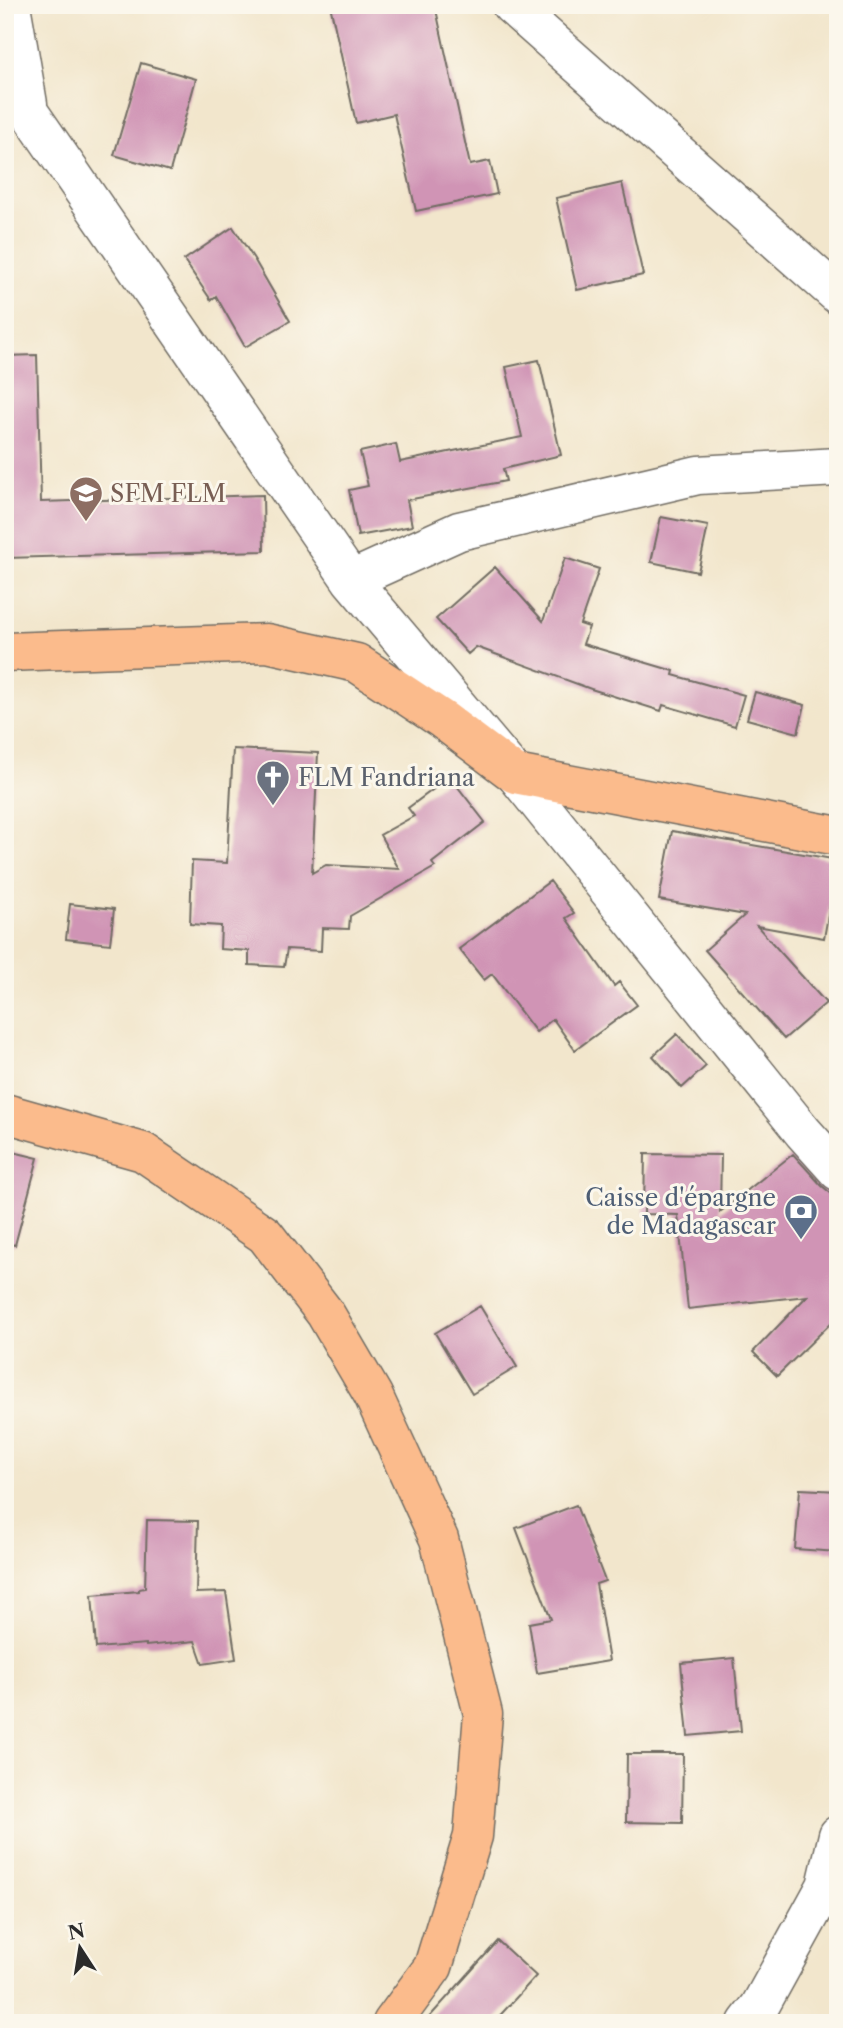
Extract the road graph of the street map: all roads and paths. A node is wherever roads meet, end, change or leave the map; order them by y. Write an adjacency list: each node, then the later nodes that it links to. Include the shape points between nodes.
1 (10, 5): 4 (street)
2 (511, 5): 5 (street)
3 (5, 77): 4 (street)
4 (29, 113): 7 (street)
5 (838, 295)
6 (838, 467): 7 (street, via 698,475 459,531)
7 (351, 580): 9 (street)
8 (5, 652): 9 (main road, via 267,643 357,663)
9 (515, 774): 10 (main road); 12 (street)
10 (838, 836)
11 (5, 1113): 14 (main road, via 143,1152 265,1235 325,1313 373,1395 439,1539 483,1714 473,1836 433,1967)
12 (838, 1171)
13 (838, 1835): 15 (street, via 826,1886)
14 (392, 2023)
15 (747, 2023)

